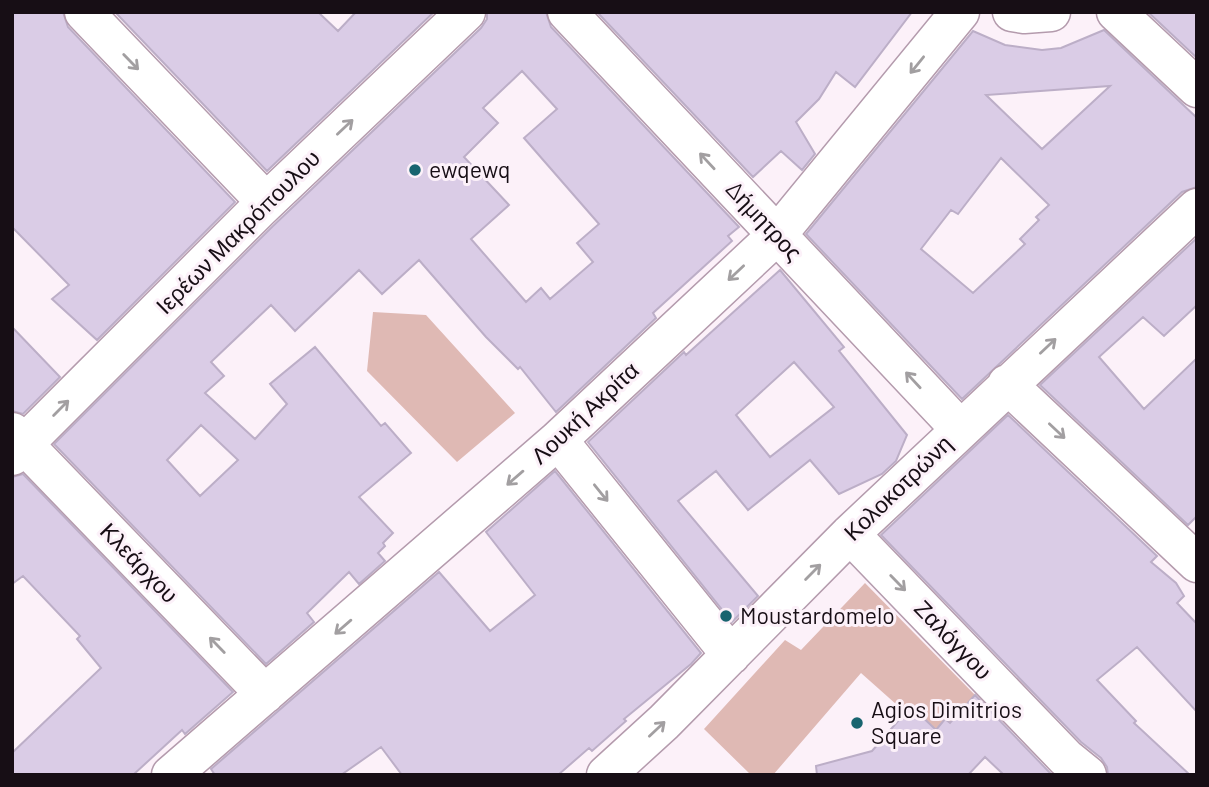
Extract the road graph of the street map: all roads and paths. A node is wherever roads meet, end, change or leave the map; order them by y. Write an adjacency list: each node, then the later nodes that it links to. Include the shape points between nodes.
1 (84, 12): 9 (street, one-way to 9)
2 (466, 12): 9 (street, Ιερέων Μακρόπουλου, one-way to 2)
3 (567, 12): 11 (street, Δήμητρος, one-way to 3)
4 (960, 12): 11 (street, Λουκή Ακρίτα, one-way to 11)
5 (1012, 12): 6 (street)
6 (1051, 12)
7 (1116, 12): 8 (street)
8 (1197, 88)
9 (266, 202): 15 (street, Ιερέων Μακρόπουλου, one-way to 9)
10 (1197, 208): 12 (street, Κολοκοτρώνη, one-way to 10)
11 (777, 235): 13 (street, Δήμητρος, one-way to 11); 14 (street, Λουκή Ακρίτα, one-way to 14)
12 (1007, 384): 13 (street, Κολοκοτρώνη); 17 (street, one-way to 17)
13 (960, 429): 16 (street, Κολοκοτρώνη)
14 (558, 440): 18 (street, one-way to 18); 19 (street, Λουκή Ακρίτα, one-way to 19)
15 (16, 444): 19 (street, Κλεάρχου, one-way to 15)
16 (850, 534): 18 (street, Κολοκοτρώνη, one-way to 16); 20 (street, Ζαλόγγου, one-way to 20)
17 (1197, 563)
18 (731, 655): 22 (street, Κολοκοτρώνη, one-way to 18)
19 (265, 694): 21 (street, Λουκή Ακρίτα)
20 (1068, 769)
21 (171, 775)
22 (606, 775)

